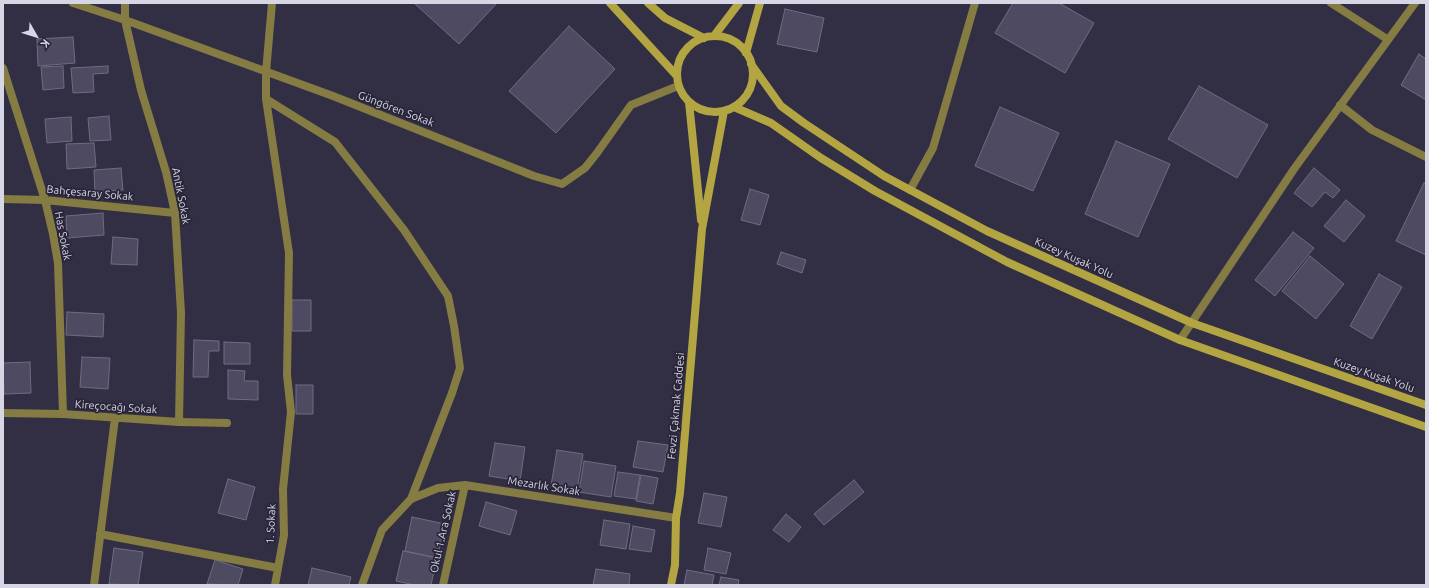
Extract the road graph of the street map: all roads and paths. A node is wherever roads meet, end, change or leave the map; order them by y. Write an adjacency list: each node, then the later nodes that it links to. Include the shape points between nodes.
1 (73, 3): 11 (street, Güngören Sokak)
2 (125, 3): 11 (street, Antik Sokak)
3 (272, 3): 18 (street, 1. Sokak)
4 (610, 3): 19 (main road)
5 (648, 3): 13 (main road, via 665,18)
6 (738, 3): 12 (main road)
7 (760, 3): 15 (main road)
8 (975, 3): 27 (street, via 933,148)
9 (1331, 3): 14 (street)
10 (1415, 3): 14 (street)
11 (125, 20): 18 (street, Güngören Sokak); 30 (street, Antik Sokak, via 141,90 166,172)
12 (714, 36): 13 (main road); 15 (main road, via 732,41)
13 (704, 38): 19 (main road, via 689,46 680,60)
14 (1387, 39): 23 (street)
15 (746, 53): 16 (main road)
16 (751, 64): 24 (main road, via 750,88); 27 (main road, Kuzey Kuşak Yolu, via 781,106 884,176)
17 (3, 68): 29 (street, Has Sokak)
18 (266, 72): 20 (street, Güngören Sokak, via 419,129 534,176 562,184 589,163 631,105); 21 (street, 1. Sokak)
19 (676, 76): 20 (main road)
20 (678, 86): 22 (main road)
21 (266, 99): 42 (street, via 335,142 404,230 448,296 460,368); 45 (street, 1. Sokak, via 289,253 287,375 291,412 284,465 284,535)
22 (689, 102): 25 (main road, via 705,111); 31 (main road)
23 (1340, 106): 26 (street, via 1372,130); 32 (street, via 1294,169)
24 (734, 107): 25 (main road); 33 (main road, via 770,123 875,191 1007,262)
25 (724, 111): 31 (main road)
26 (1426, 157)
27 (910, 190): 32 (main road, Kuzey Kuşak Yolu, via 987,231)
28 (3, 199): 29 (street, Bahçesaray Sokak)
29 (45, 200): 30 (street, Bahçesaray Sokak); 36 (street, Has Sokak, via 58,263)
30 (175, 213): 38 (street, Antik Sokak, via 181,312)
31 (702, 229): 43 (main road, Fevzi Çakmak Caddesi)
32 (1192, 322): 33 (street); 34 (main road, Kuzey Kuşak Yolu)
33 (1180, 340): 40 (main road)
34 (1426, 405)
35 (3, 413): 36 (street, Kireçocağı Sokak)
36 (63, 414): 37 (street, Kireçocağı Sokak)
37 (114, 418): 38 (street, Kireçocağı Sokak); 44 (street)
38 (179, 422): 39 (street, Kireçocağı Sokak)
39 (227, 423)
40 (1426, 427)
41 (465, 484): 42 (street, Mezarlık Sokak, via 438,488); 43 (street, Mezarlık Sokak); 49 (street, Okul 1.Ara Sokak)
42 (411, 499): 48 (street, via 382,530)
43 (676, 518): 50 (main road, Fevzi Çakmak Caddesi, via 675,565)
44 (100, 534): 45 (street); 46 (street)
45 (278, 568): 47 (street, 1. Sokak)
46 (94, 585)
47 (275, 585)
48 (362, 585)
49 (442, 585)
50 (671, 585)

